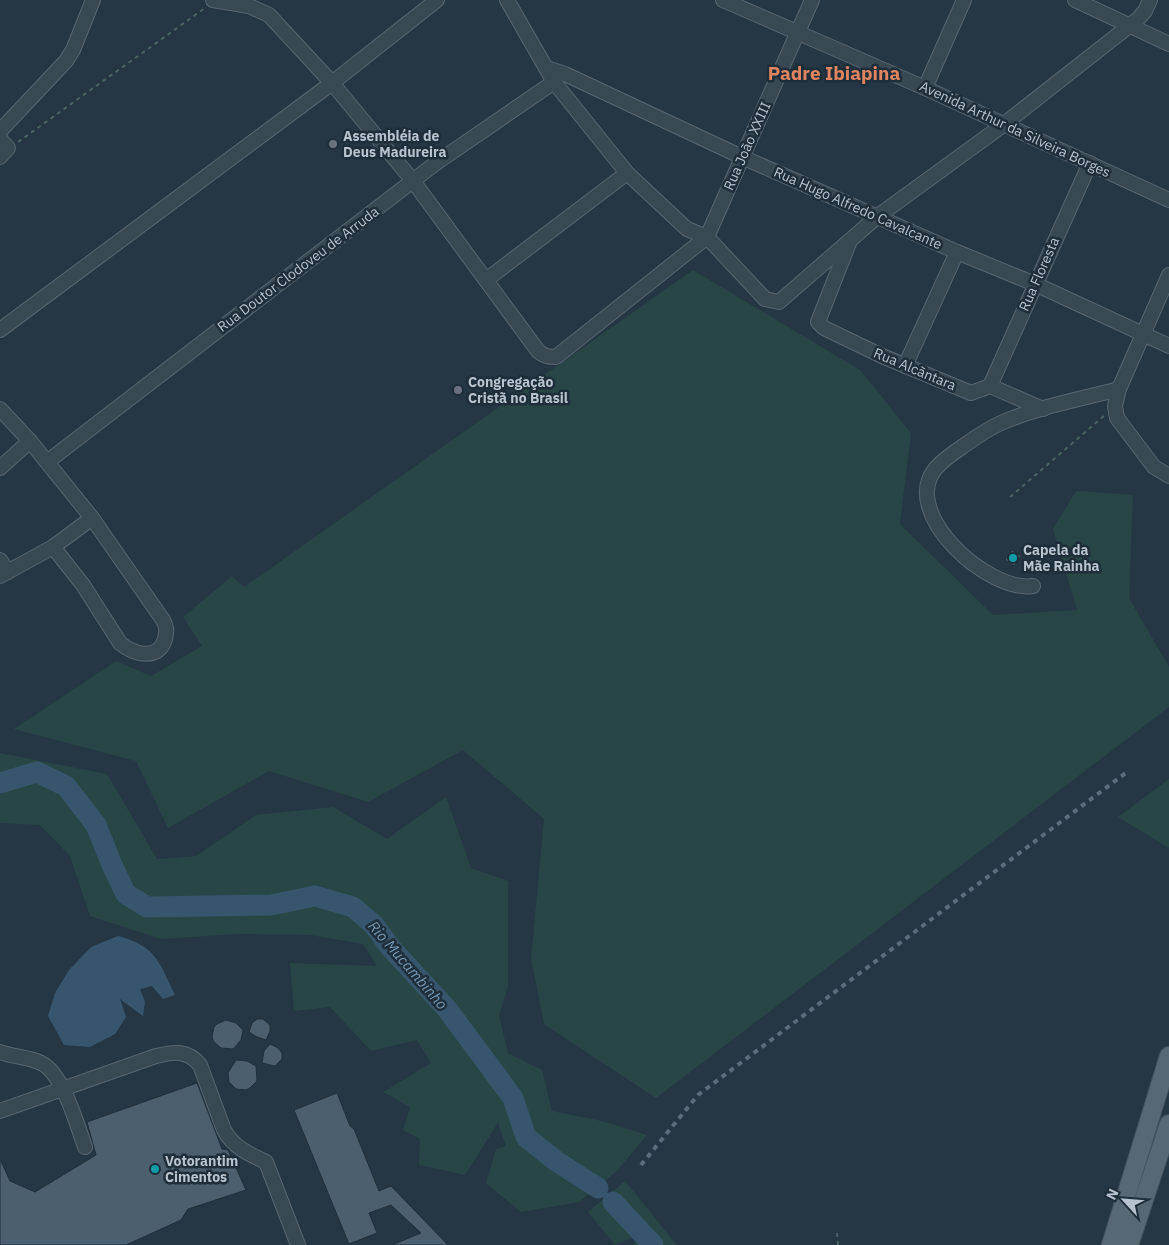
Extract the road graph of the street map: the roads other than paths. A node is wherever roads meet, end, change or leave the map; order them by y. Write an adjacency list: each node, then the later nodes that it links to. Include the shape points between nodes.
1 (93, 0): 18 (street, via 66,61)
2 (214, 0): 15 (street, via 249,6 269,15)
3 (438, 0): 15 (street)
4 (507, 0): 13 (street)
5 (723, 0): 11 (street, Avenida Arthur da Silveira Borges)
6 (812, 0): 11 (street, Rua João XXIII)
7 (964, 0): 16 (street)
8 (1075, 0): 10 (street)
9 (1150, 0): 10 (street, via 1145,11)
10 (1130, 26): 12 (street); 17 (street)
11 (798, 32): 16 (street, Avenida Arthur da Silveira Borges); 19 (street, Rua João XXIII)
12 (1169, 44)
13 (547, 68): 14 (street); 19 (street, Rua Hugo Alfredo Cavalcante)
14 (554, 82): 21 (street); 22 (street, Rua Doutor Clodoveu de Arruda)
15 (332, 83): 22 (street); 31 (street)
16 (924, 88): 17 (street, Avenida Arthur da Silveira Borges)
17 (1003, 125): 20 (street, Avenida Arthur da Silveira Borges); 24 (street)
18 (0, 131)
19 (742, 157): 24 (street, Rua Hugo Alfredo Cavalcante); 25 (street, Rua João XXIII)
20 (1090, 163): 23 (street, Avenida Arthur da Silveira Borges); 30 (street, Rua Floresta)
21 (627, 173): 25 (street, via 687,229); 29 (street)
22 (413, 181): 29 (street); 40 (street, Rua Doutor Clodoveu de Arruda)
23 (1169, 200)
24 (878, 216): 26 (street); 27 (street, Rua Hugo Alfredo Cavalcante)
25 (707, 237): 26 (street, via 765,298 779,302); 29 (street, via 556,357 543,355 538,350)
26 (850, 240): 34 (street, Rua Alcãntara, via 818,322 824,328)
27 (957, 252): 30 (street, Rua Hugo Alfredo Cavalcante); 34 (street)
28 (1169, 275): 32 (street)
29 (486, 280)
30 (1035, 284): 32 (street, Rua Hugo Alfredo Cavalcante); 35 (street, Rua Floresta)
31 (0, 330)
32 (1142, 334): 33 (street, Rua Hugo Alfredo Cavalcante); 36 (street)
33 (1169, 346)
34 (905, 366): 35 (street, Rua Alcãntara, via 971,393)
35 (990, 386): 38 (street)
36 (1118, 389): 38 (street); 42 (street, via 1117,418 1154,466)
37 (0, 409): 39 (street)
38 (1043, 409): 47 (street, via 1002,422 949,456 929,479 927,493 934,520 958,552 1012,585)
39 (30, 441): 40 (street); 41 (street)
40 (47, 462): 43 (street)
41 (0, 468)
42 (1169, 476)
43 (92, 518): 44 (street); 44 (street, via 166,626 163,646 157,651 136,653 120,643)
44 (53, 547): 46 (street)
45 (0, 560): 46 (street)
46 (4, 574)
47 (1033, 586)
48 (0, 1052): 50 (street, via 42,1063)
49 (1169, 1056): 55 (main road)
50 (63, 1088): 51 (street); 53 (street); 54 (street, via 156,1056 178,1052 194,1058 200,1064 229,1140 266,1162)
51 (0, 1112)
52 (1169, 1124): 56 (main road)
53 (85, 1147)
54 (298, 1245)
55 (1111, 1245)
56 (1130, 1245)

